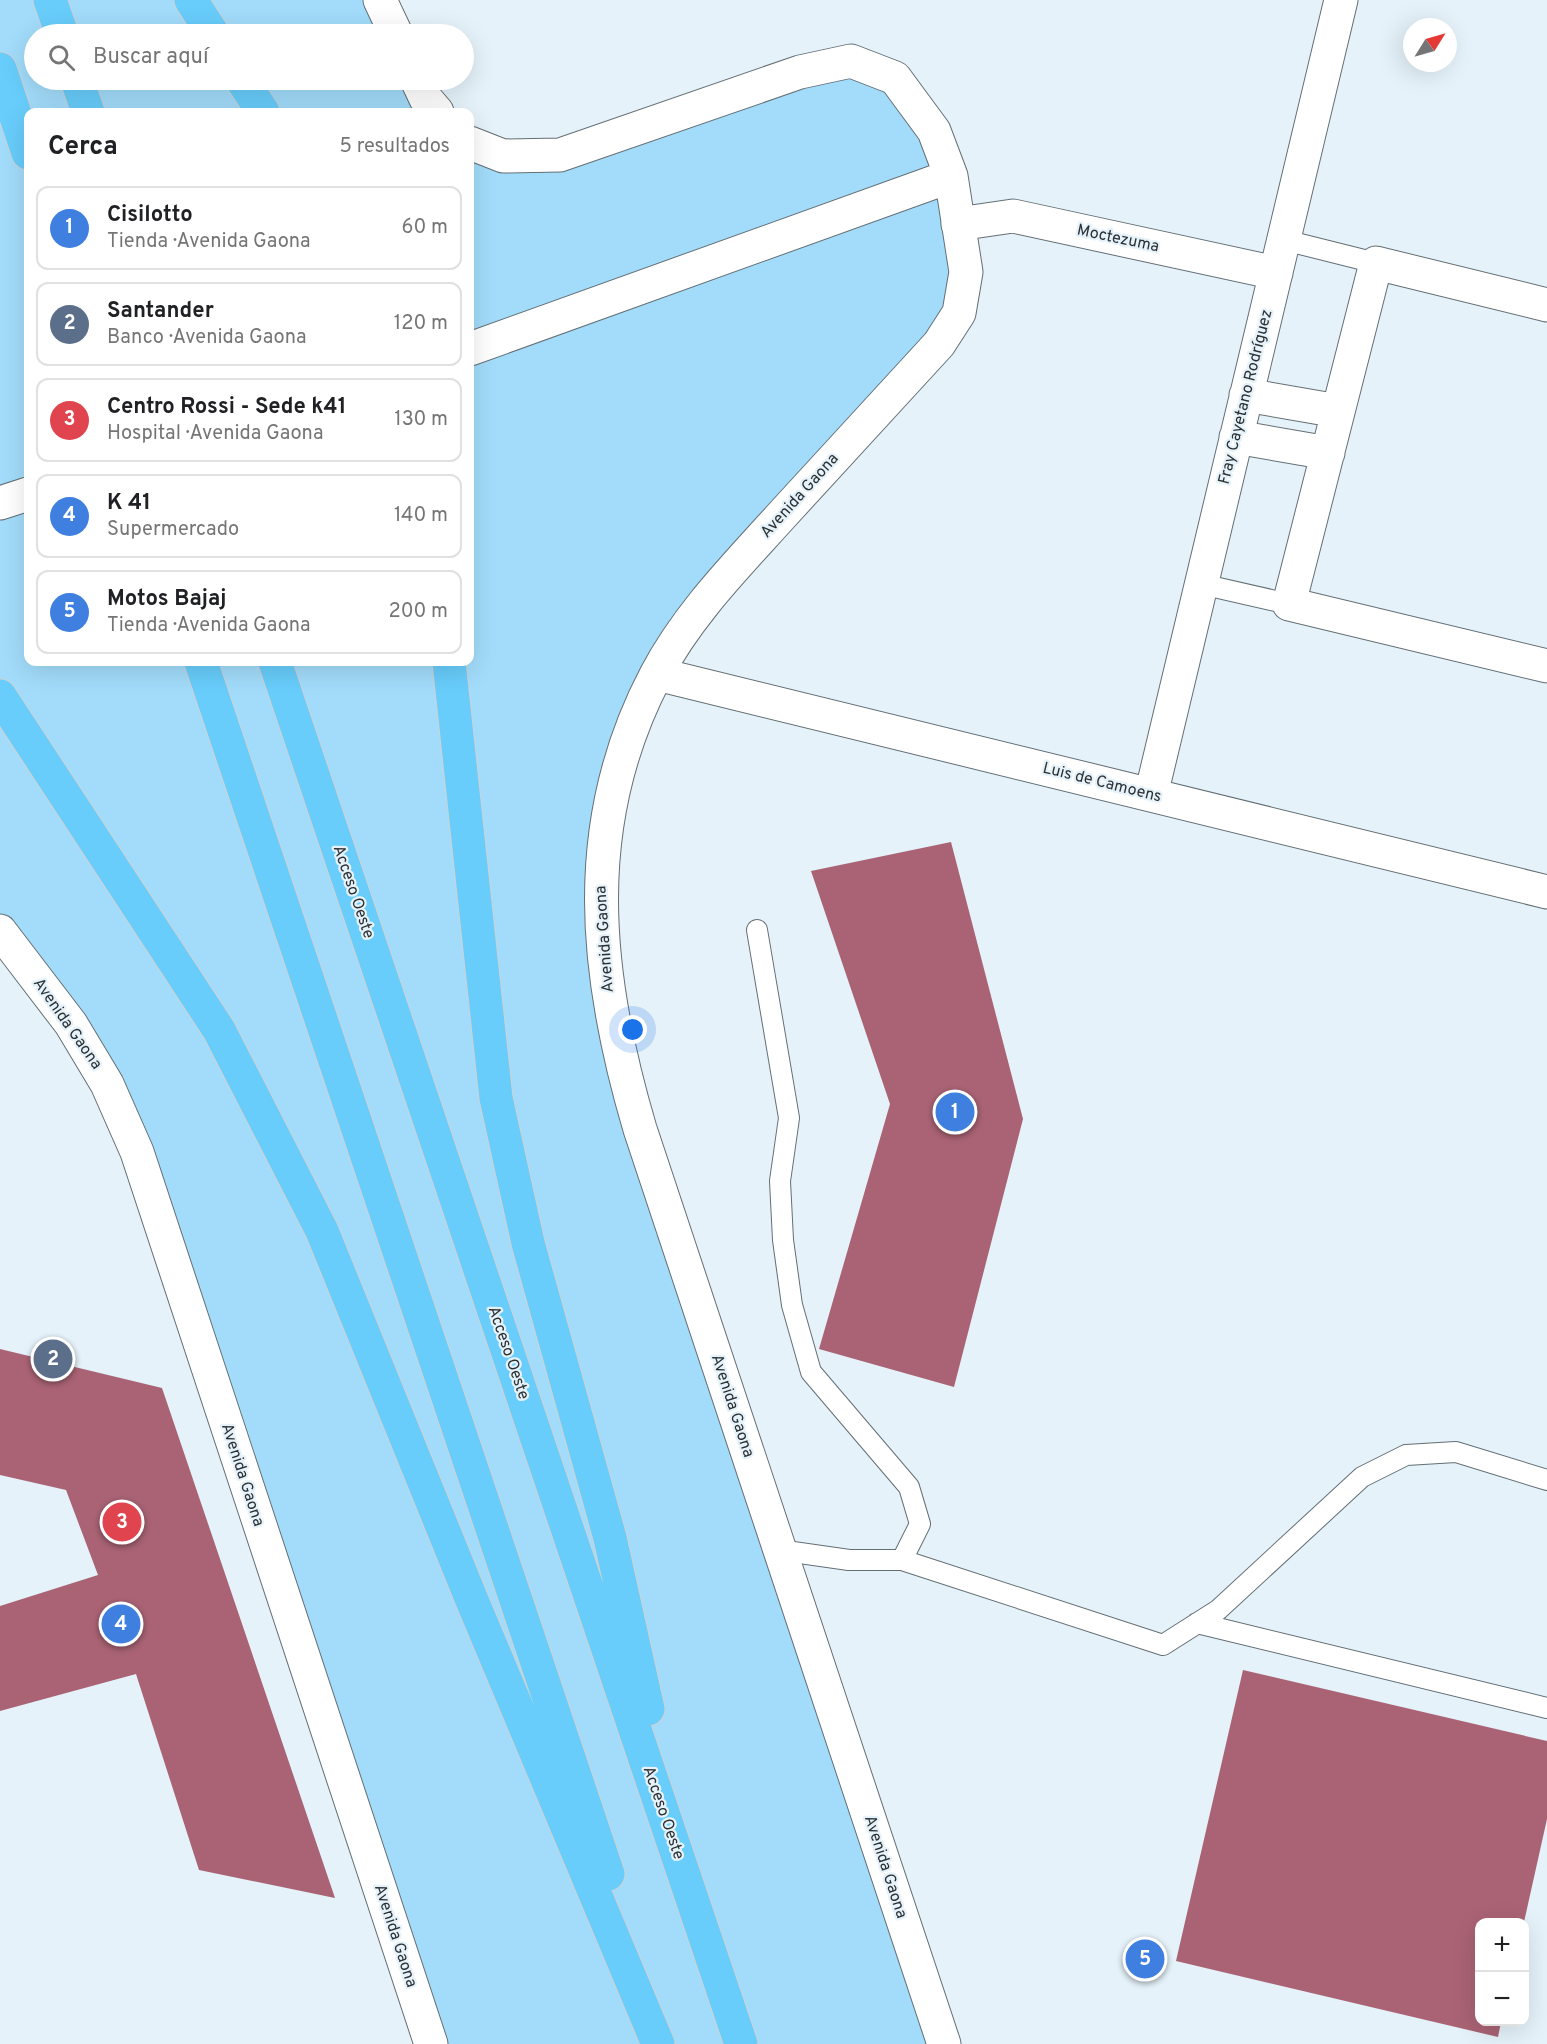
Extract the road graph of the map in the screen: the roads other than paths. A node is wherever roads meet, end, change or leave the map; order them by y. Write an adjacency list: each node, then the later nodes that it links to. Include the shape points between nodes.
1 (50, 0): 5 (highway)
2 (191, 0): 6 (highway)
3 (380, 0): 7 (street)
4 (1341, 0): 19 (street, Fray Cayetano Rodríguez)
5 (58, 24)
6 (207, 24)
7 (391, 24)
8 (0, 69): 15 (highway)
9 (80, 90): 12 (highway)
10 (249, 90): 13 (highway)
11 (422, 90): 14 (street)
12 (87, 108)
13 (260, 108)
14 (434, 108)
15 (24, 141)
16 (474, 145): 17 (street, Avenida Gaona, via 503,156 560,155 800,72 851,61 895,78 934,131)
17 (951, 176): 18 (street, Avenida Gaona); 23 (street)
18 (958, 224): 21 (street, Moctezuma, via 1013,216); 36 (street, Avenida Gaona, via 966,272 959,313 939,344 708,596)
19 (1284, 240): 20 (lane); 21 (street, Fray Cayetano Rodríguez)
20 (1377, 263): 22 (street); 25 (street)
21 (1276, 273): 24 (street, Fray Cayetano Rodríguez)
22 (1547, 305)
23 (474, 348)
24 (1246, 395): 25 (street); 26 (street, Fray Cayetano Rodríguez)
25 (1338, 411): 27 (street)
26 (1236, 437): 27 (street); 30 (street, Fray Cayetano Rodríguez)
27 (1328, 453): 31 (street)
28 (24, 495): 29 (street)
29 (0, 503)
30 (1201, 584): 31 (lane); 38 (street, Fray Cayetano Rodríguez)
31 (1289, 604): 35 (street)
32 (202, 666): 50 (highway)
33 (276, 666): 47 (highway, Acceso Oeste)
34 (449, 666): 47 (highway, via 496,1098 528,1243 610,1538)
35 (1547, 666)
36 (657, 674): 38 (street, Luis de Camoens); 43 (street, Avenida Gaona, via 630,735 608,811 599,898 605,980 626,1084)
37 (0, 696): 49 (highway, via 219,1030 322,1231)
38 (1151, 795): 39 (street, Luis de Camoens)
39 (1547, 892)
40 (757, 930): 44 (lane, via 789,1118 780,1181 792,1305 811,1372 909,1488 920,1524)
41 (0, 932): 48 (street, Avenida Gaona, via 77,1034 107,1084 137,1152)
42 (1547, 1480): 45 (lane, via 1456,1452 1406,1455 1362,1477 1218,1610)
43 (779, 1550): 44 (lane, via 849,1560); 52 (street, Avenida Gaona)
44 (902, 1560): 45 (lane, via 1163,1645)
45 (1197, 1623): 46 (lane)
46 (1547, 1708)
47 (683, 1872): 51 (highway, Acceso Oeste)
48 (431, 2044)
49 (658, 2044)
50 (665, 2044)
51 (741, 2044)
52 (944, 2044)

